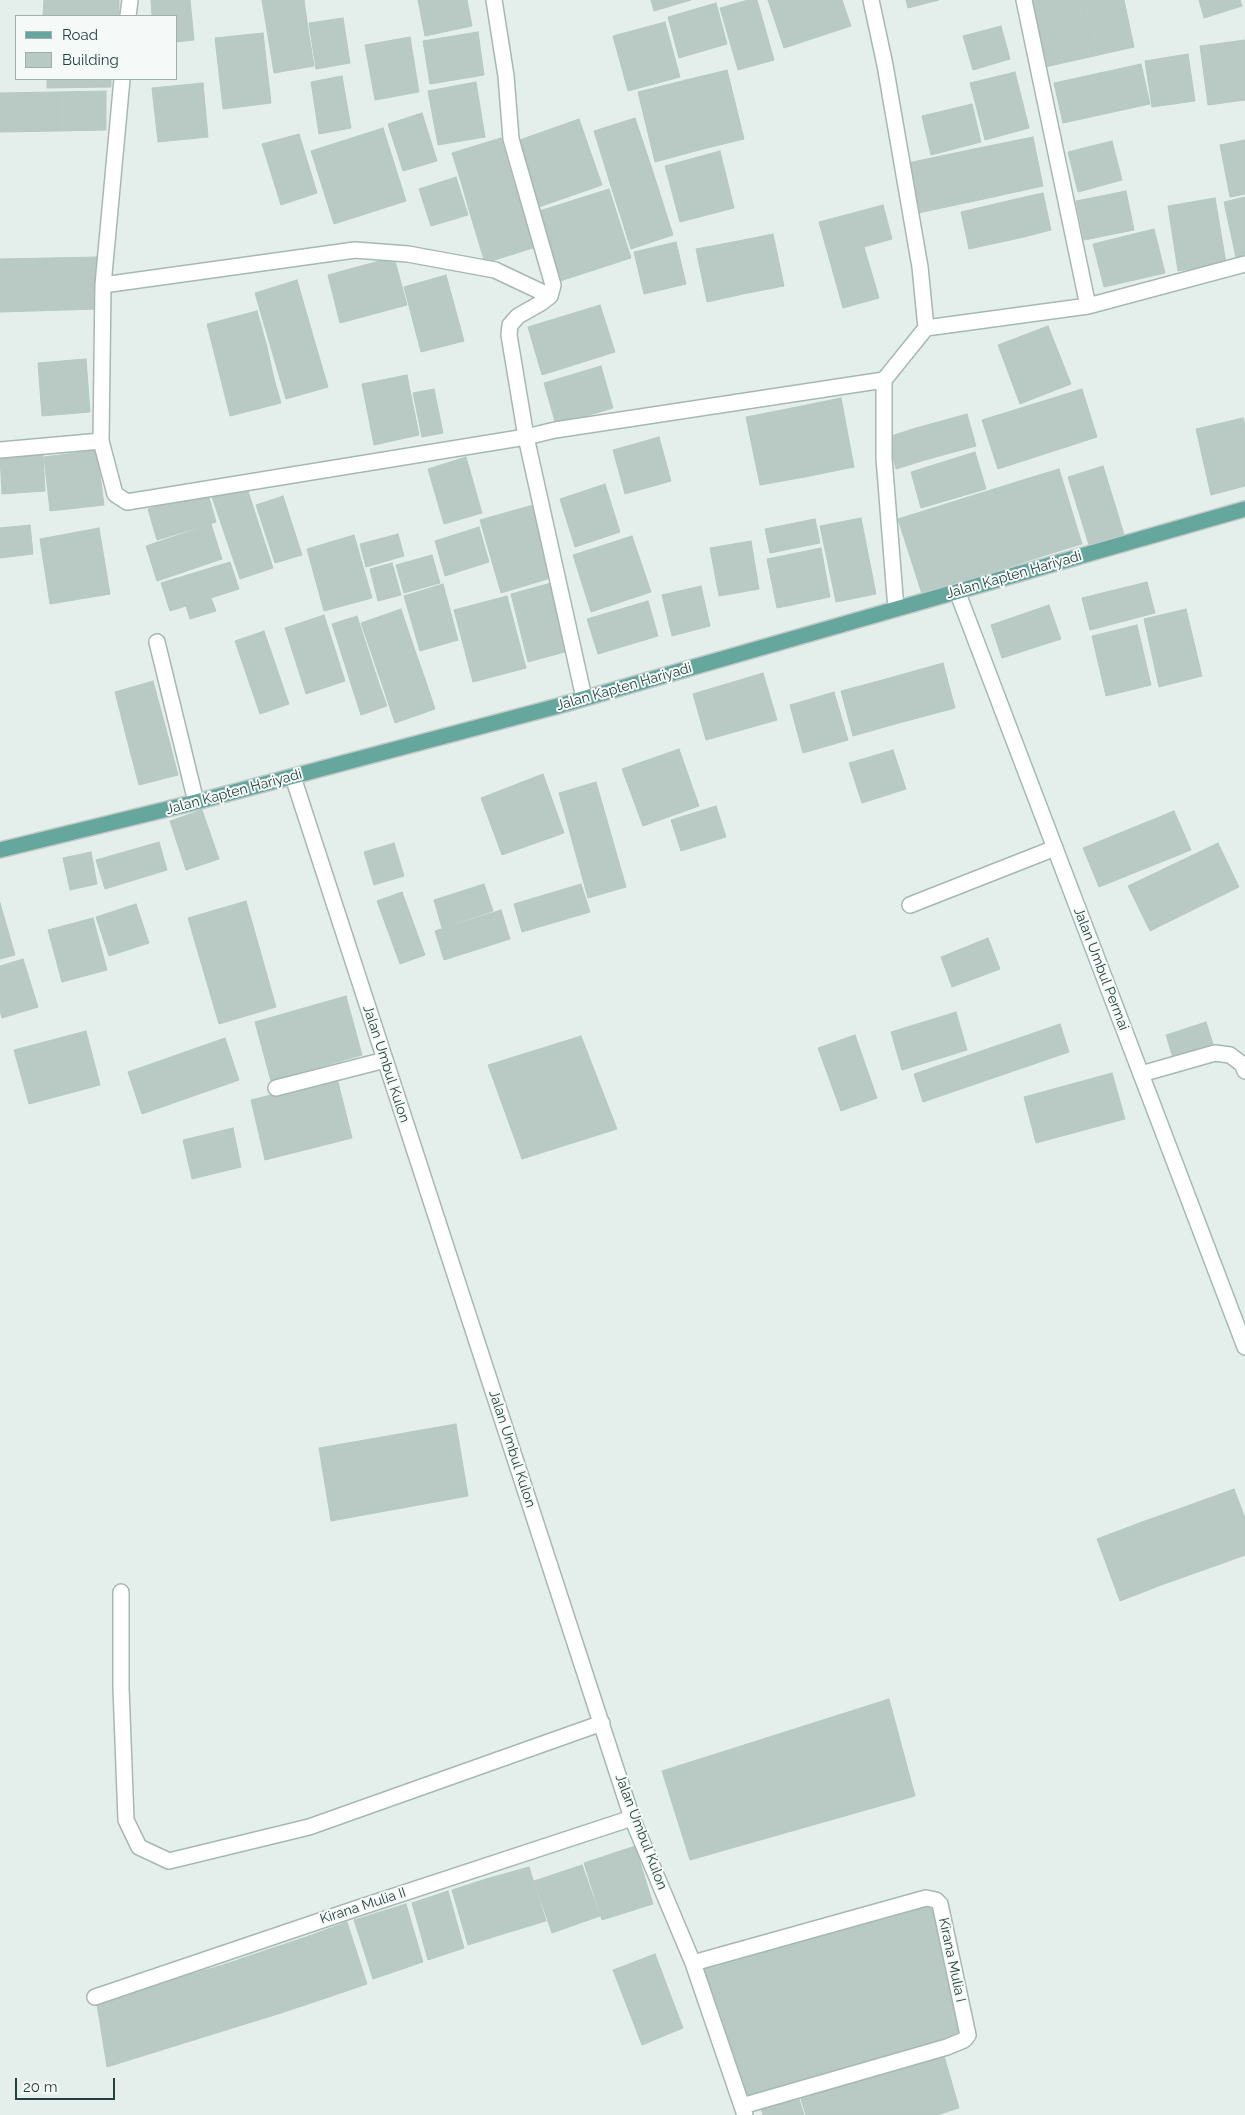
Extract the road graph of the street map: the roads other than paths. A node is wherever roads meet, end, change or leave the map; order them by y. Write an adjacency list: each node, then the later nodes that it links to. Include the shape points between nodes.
1 (130, 0): 5 (street)
2 (494, 0): 9 (street, via 506,76 511,139 553,285)
3 (871, 0): 11 (street, via 920,267)
4 (1024, 0): 10 (street)
5 (128, 15)
6 (122, 80): 8 (street)
7 (1245, 264): 10 (street)
8 (104, 285): 9 (street, via 355,250 408,254 495,270); 14 (street)
9 (550, 296): 13 (street, via 518,316 510,325)
10 (1088, 306): 11 (street)
11 (926, 328): 12 (street)
12 (884, 380): 13 (street); 18 (street, via 884,458)
13 (526, 437): 14 (street, via 127,502 115,494); 20 (street)
14 (101, 441): 15 (street)
15 (0, 450)
16 (1245, 509): 17 (main road, Jalan Kapten Hariyadi)
17 (957, 591): 18 (main road, Jalan Kapten Hariyadi); 23 (street, Jalan Umbul Permai)
18 (896, 609): 20 (main road, Jalan Kapten Hariyadi)
19 (157, 642): 22 (street)
20 (584, 698): 21 (main road, Jalan Kapten Hariyadi)
21 (293, 777): 22 (main road, Jalan Kapten Hariyadi); 26 (street, Jalan Umbul Kulon)
22 (196, 802): 24 (main road, Jalan Kapten Hariyadi)
23 (1055, 848): 25 (street); 28 (street, Jalan Umbul Permai)
24 (0, 850)
25 (910, 905)
26 (385, 1060): 29 (street); 32 (street, Jalan Umbul Kulon)
27 (1245, 1071): 28 (street, via 1242,1064 1230,1055 1215,1053)
28 (1141, 1074): 30 (street, Jalan Umbul Permai)
29 (276, 1088)
30 (1245, 1347)
31 (121, 1592): 32 (street, via 126,1820 139,1847 169,1861 309,1827)
32 (602, 1723): 33 (street, Jalan Umbul Kulon)
33 (632, 1818): 34 (street, Jalan Umbul Kulon); 35 (street, Kirana Mulia II)
34 (692, 1963): 36 (street, Jalan Umbul Kulon); 36 (street, Kirana Mulia I, via 926,1898 940,1904 968,2035 964,2040)
35 (95, 1997)
36 (744, 2110)

